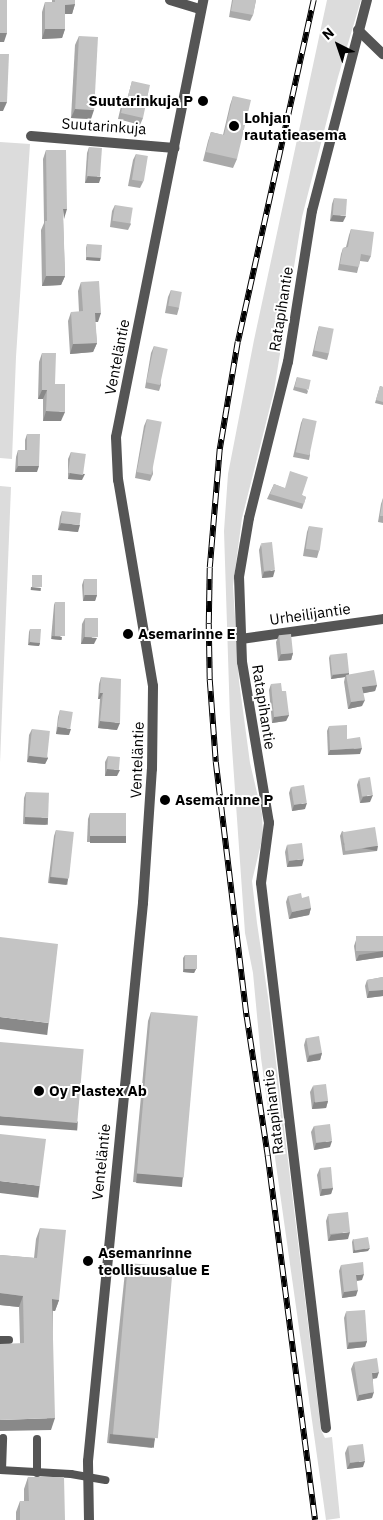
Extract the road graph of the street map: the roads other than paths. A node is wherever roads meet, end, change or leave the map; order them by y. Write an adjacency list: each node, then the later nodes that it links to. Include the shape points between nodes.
1 (170, 0): 3 (street)
2 (368, 0): 4 (street, Ratapihantie)
3 (201, 4): 7 (street, Venteläntie)
4 (358, 30): 5 (street); 9 (street, Ratapihantie, via 312,211 288,362 249,518 239,577)
5 (383, 54)
6 (31, 136): 7 (street, Suutarinkuja)
7 (174, 148): 17 (street, Venteläntie, via 116,437 118,480 153,686 152,769 143,903)
8 (383, 619): 9 (street, Urheilijantie)
9 (241, 639): 12 (street, Ratapihantie, via 248,710 269,823 261,883)
10 (0, 1340): 11 (lane)
11 (9, 1340)
12 (326, 1428)
13 (3, 1438): 15 (lane)
14 (37, 1439): 16 (lane)
15 (1, 1470): 16 (lane)
16 (36, 1473): 17 (lane)
17 (88, 1476): 18 (lane); 19 (street, Venteläntie)
18 (105, 1480)
19 (90, 1520)

